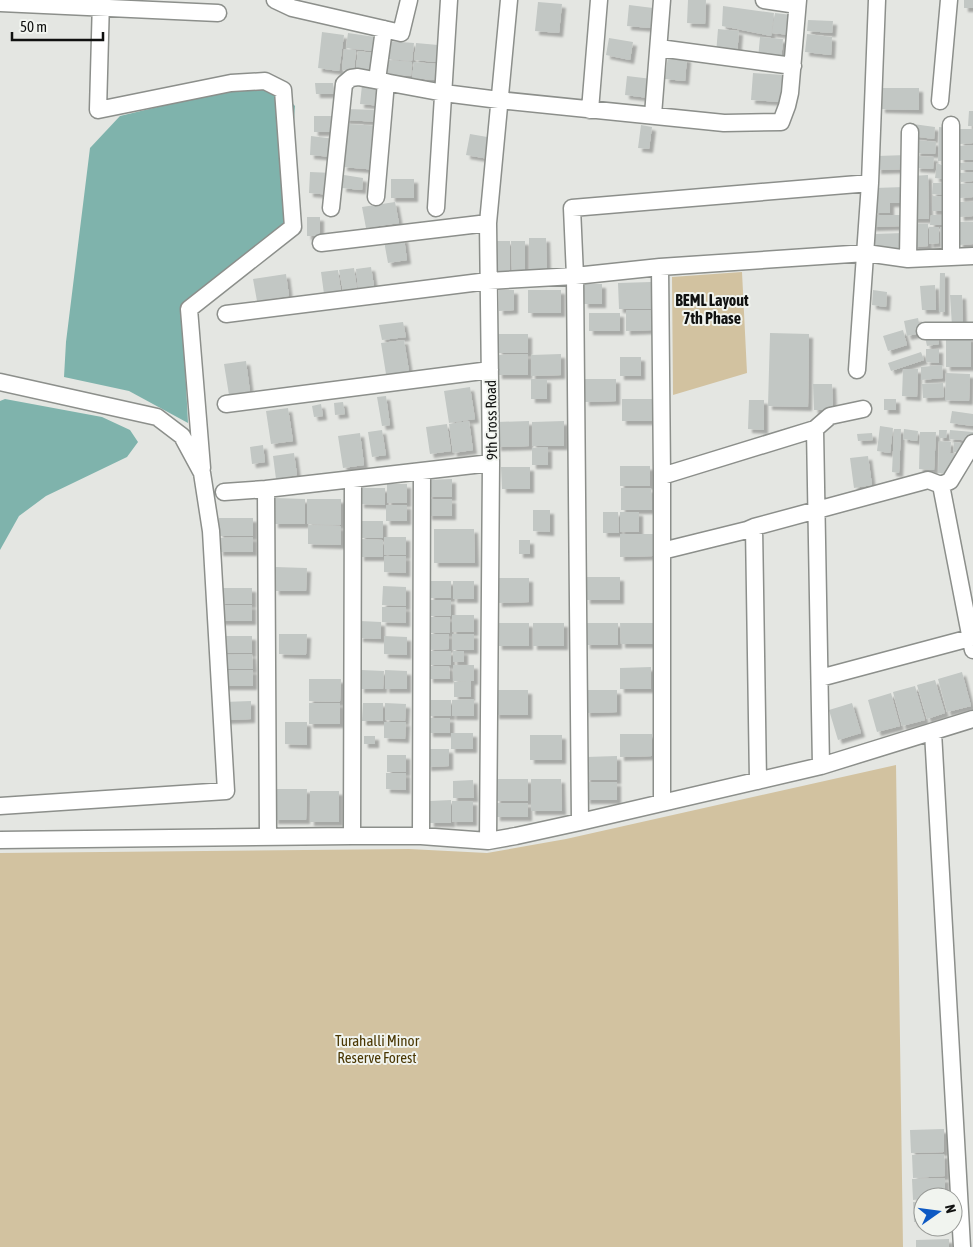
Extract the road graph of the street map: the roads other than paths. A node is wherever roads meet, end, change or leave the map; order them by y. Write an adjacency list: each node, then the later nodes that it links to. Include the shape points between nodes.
1 (199, 0): 13 (street, via 218,13)
2 (275, 0): 14 (street, via 292,8)
3 (409, 0): 14 (street, via 401,33)
4 (449, 0): 18 (street)
5 (509, 0): 19 (street, 9th Cross Road)
6 (599, 0): 21 (street)
7 (662, 0): 15 (street)
8 (764, 0): 11 (street)
9 (877, 0): 25 (street)
10 (949, 0): 20 (street)
11 (797, 2): 16 (street)
12 (0, 3): 13 (street)
13 (101, 4): 50 (street, via 98,110 231,83 265,81 283,90 293,227 189,309)
14 (384, 29): 17 (street)
15 (659, 48): 16 (street); 22 (street)
16 (793, 66): 22 (street, via 787,106 781,122 724,123)
17 (382, 81): 18 (street); 26 (street); 27 (street, via 358,77 344,84)
18 (444, 93): 19 (street); 28 (street)
19 (499, 100): 21 (street); 29 (street, 9th Cross Road)
20 (940, 101)
21 (590, 110): 22 (street)
22 (652, 115)
23 (952, 125): 32 (street)
24 (910, 132): 34 (street)
25 (870, 183): 31 (street); 36 (street, via 572,208)
26 (376, 198)
27 (331, 208)
28 (436, 208)
29 (488, 223): 30 (street); 37 (street, 9th Cross Road)
30 (321, 243)
31 (866, 253): 34 (street); 35 (street); 42 (street)
32 (951, 256): 33 (street); 34 (street)
33 (973, 256)
34 (908, 259)
35 (660, 267): 36 (street); 51 (street)
36 (575, 276): 37 (street); 67 (street)
37 (488, 281): 38 (street); 41 (street, 9th Cross Road)
38 (226, 314)
39 (925, 331): 40 (street)
40 (973, 331)
41 (490, 370): 44 (street); 48 (street, 9th Cross Road)
42 (857, 370)
43 (0, 382): 50 (street, via 157,417 182,436)
44 (226, 404)
45 (863, 409): 46 (street, via 830,416)
46 (815, 429): 51 (street); 56 (street)
47 (973, 443): 53 (street, via 950,481)
48 (491, 463): 49 (street); 72 (street, 9th Cross Road)
49 (422, 471): 52 (street); 70 (street)
50 (202, 473): 66 (street, via 211,531 226,792)
51 (662, 476): 58 (street)
52 (353, 480): 54 (street); 69 (street)
53 (941, 485): 56 (street, via 928,480); 59 (street)
54 (266, 489): 55 (street); 68 (street)
55 (224, 492)
56 (817, 510): 57 (street); 60 (street)
57 (754, 527): 58 (street); 64 (street)
58 (662, 551): 65 (street)
59 (971, 644): 60 (street)
60 (820, 678): 63 (street)
61 (973, 720): 62 (street)
62 (933, 732): 63 (street); 73 (street)
63 (821, 766): 64 (street)
64 (758, 781): 65 (street)
65 (662, 803): 67 (street)
66 (0, 806)
67 (580, 822): 72 (street)
68 (268, 836): 69 (street); 71 (street)
69 (352, 836): 70 (street)
70 (421, 836): 72 (street)
71 (0, 840)
72 (488, 841)
73 (962, 1247)

